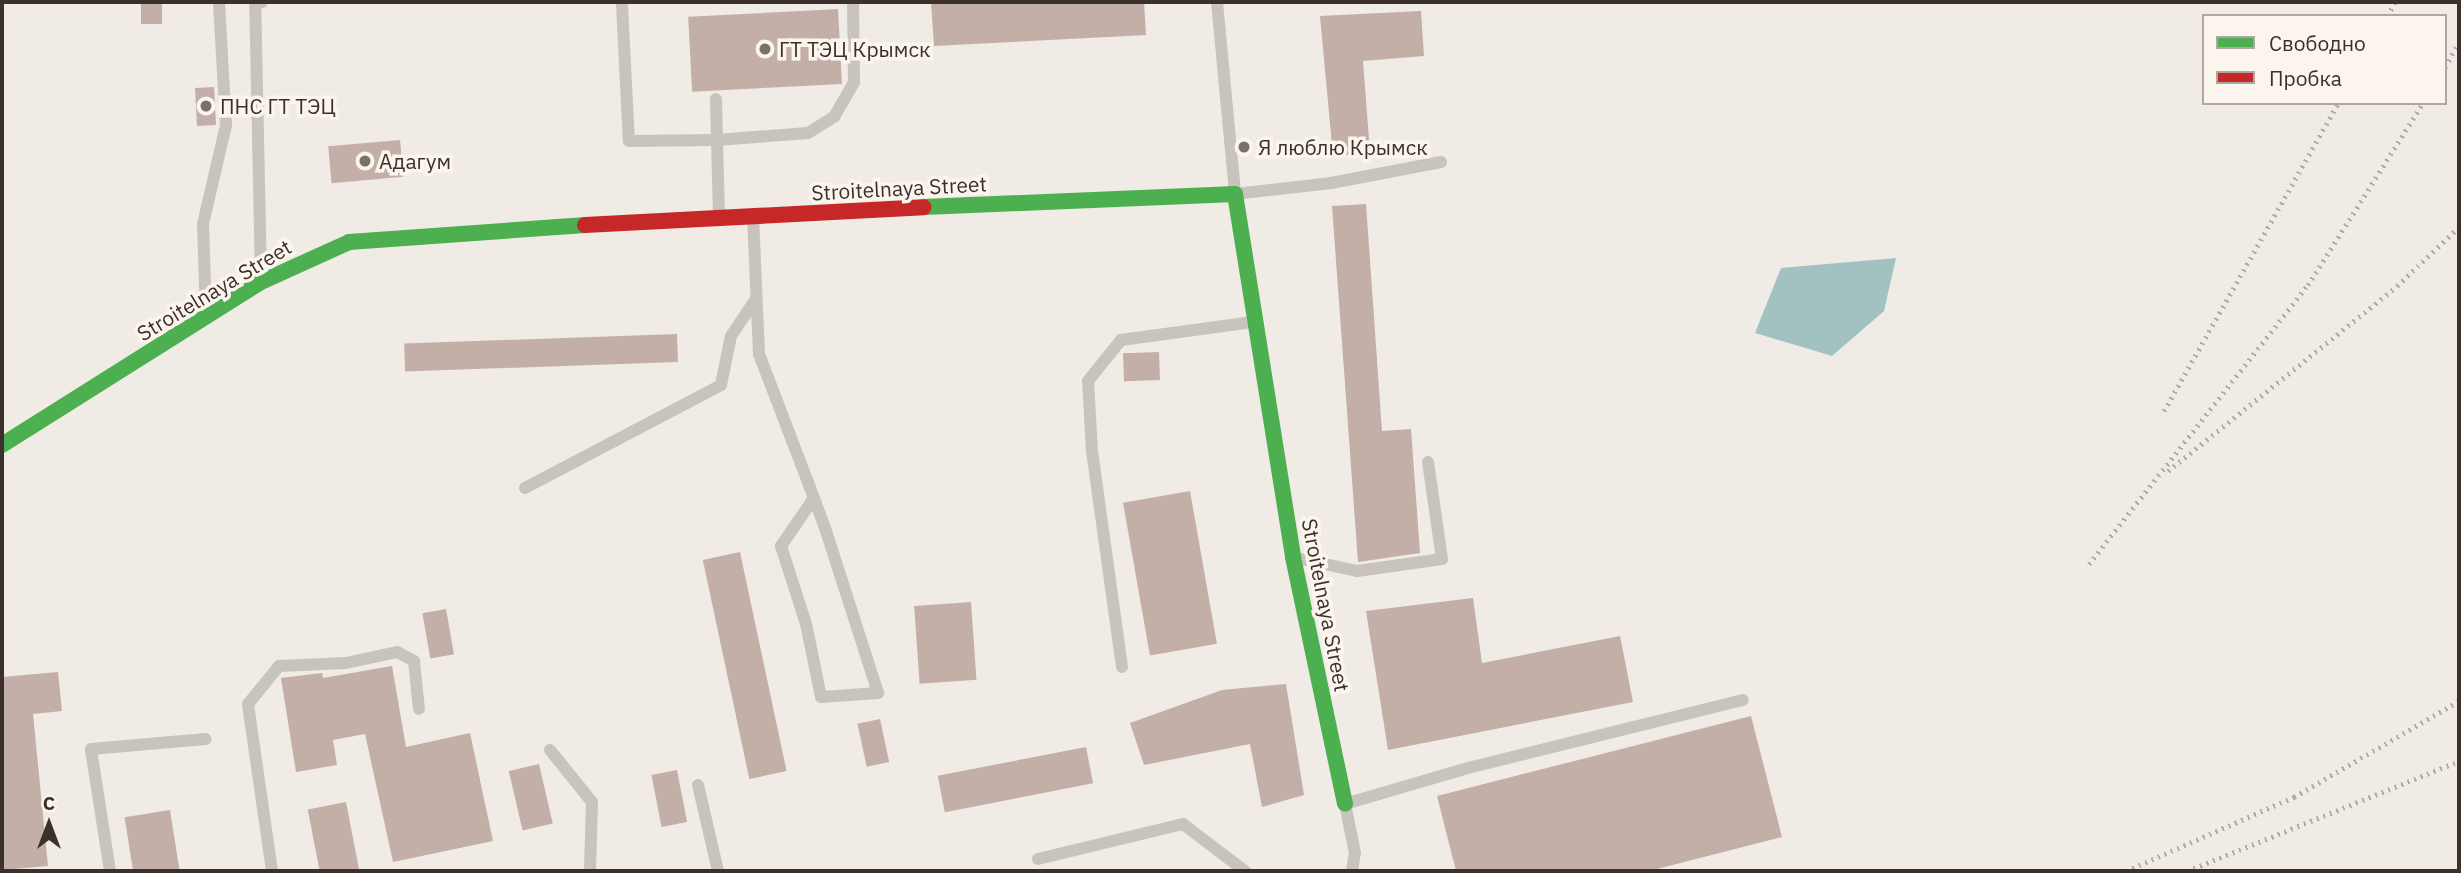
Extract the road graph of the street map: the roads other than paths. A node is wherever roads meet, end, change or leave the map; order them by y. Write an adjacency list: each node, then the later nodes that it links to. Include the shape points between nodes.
1 (219, 2): 15 (lane, via 226,125 203,223)
2 (255, 2): 3 (lane); 13 (lane)
3 (262, 2)
4 (853, 2): 8 (lane, via 854,83 834,117 808,133)
5 (1217, 2): 10 (lane)
6 (622, 5): 8 (lane, via 629,141)
7 (716, 99): 8 (lane)
8 (717, 140): 11 (lane)
9 (1441, 162): 10 (lane, via 1331,183)
10 (1235, 194): 12 (street, Stroitelnaya Street); 16 (street, Stroitelnaya Street)
11 (719, 215): 12 (street, Stroitelnaya Street); 13 (street, Stroitelnaya Street, via 349,242)
12 (753, 216): 14 (lane)
13 (261, 282): 15 (street, Stroitelnaya Street)
14 (756, 299): 19 (lane, via 731,336 721,385); 20 (lane, via 759,354)
15 (206, 318): 17 (street, Stroitelnaya Street)
16 (1254, 321): 21 (street, Stroitelnaya Street); 22 (lane, via 1121,340 1088,382 1092,452)
17 (2, 445)
18 (1428, 462): 21 (lane, via 1442,559 1357,571)
19 (524, 488)
20 (814, 499): 20 (lane, via 827,534 878,693 821,697 806,624 781,546)
21 (1293, 557): 28 (street, Stroitelnaya Street)
22 (1122, 667)
23 (1743, 701): 28 (lane, via 1468,768)
24 (419, 709): 31 (lane, via 414,661 397,652 346,663 279,666 248,704)
25 (206, 739): 30 (lane, via 91,749)
26 (550, 750): 32 (lane, via 592,802)
27 (698, 785): 33 (lane)
28 (1345, 804): 35 (lane, via 1356,853)
29 (1038, 859): 34 (lane, via 1183,824)
30 (110, 871)
31 (272, 871)
32 (590, 871)
33 (718, 871)
34 (1245, 871)
35 (1352, 871)

